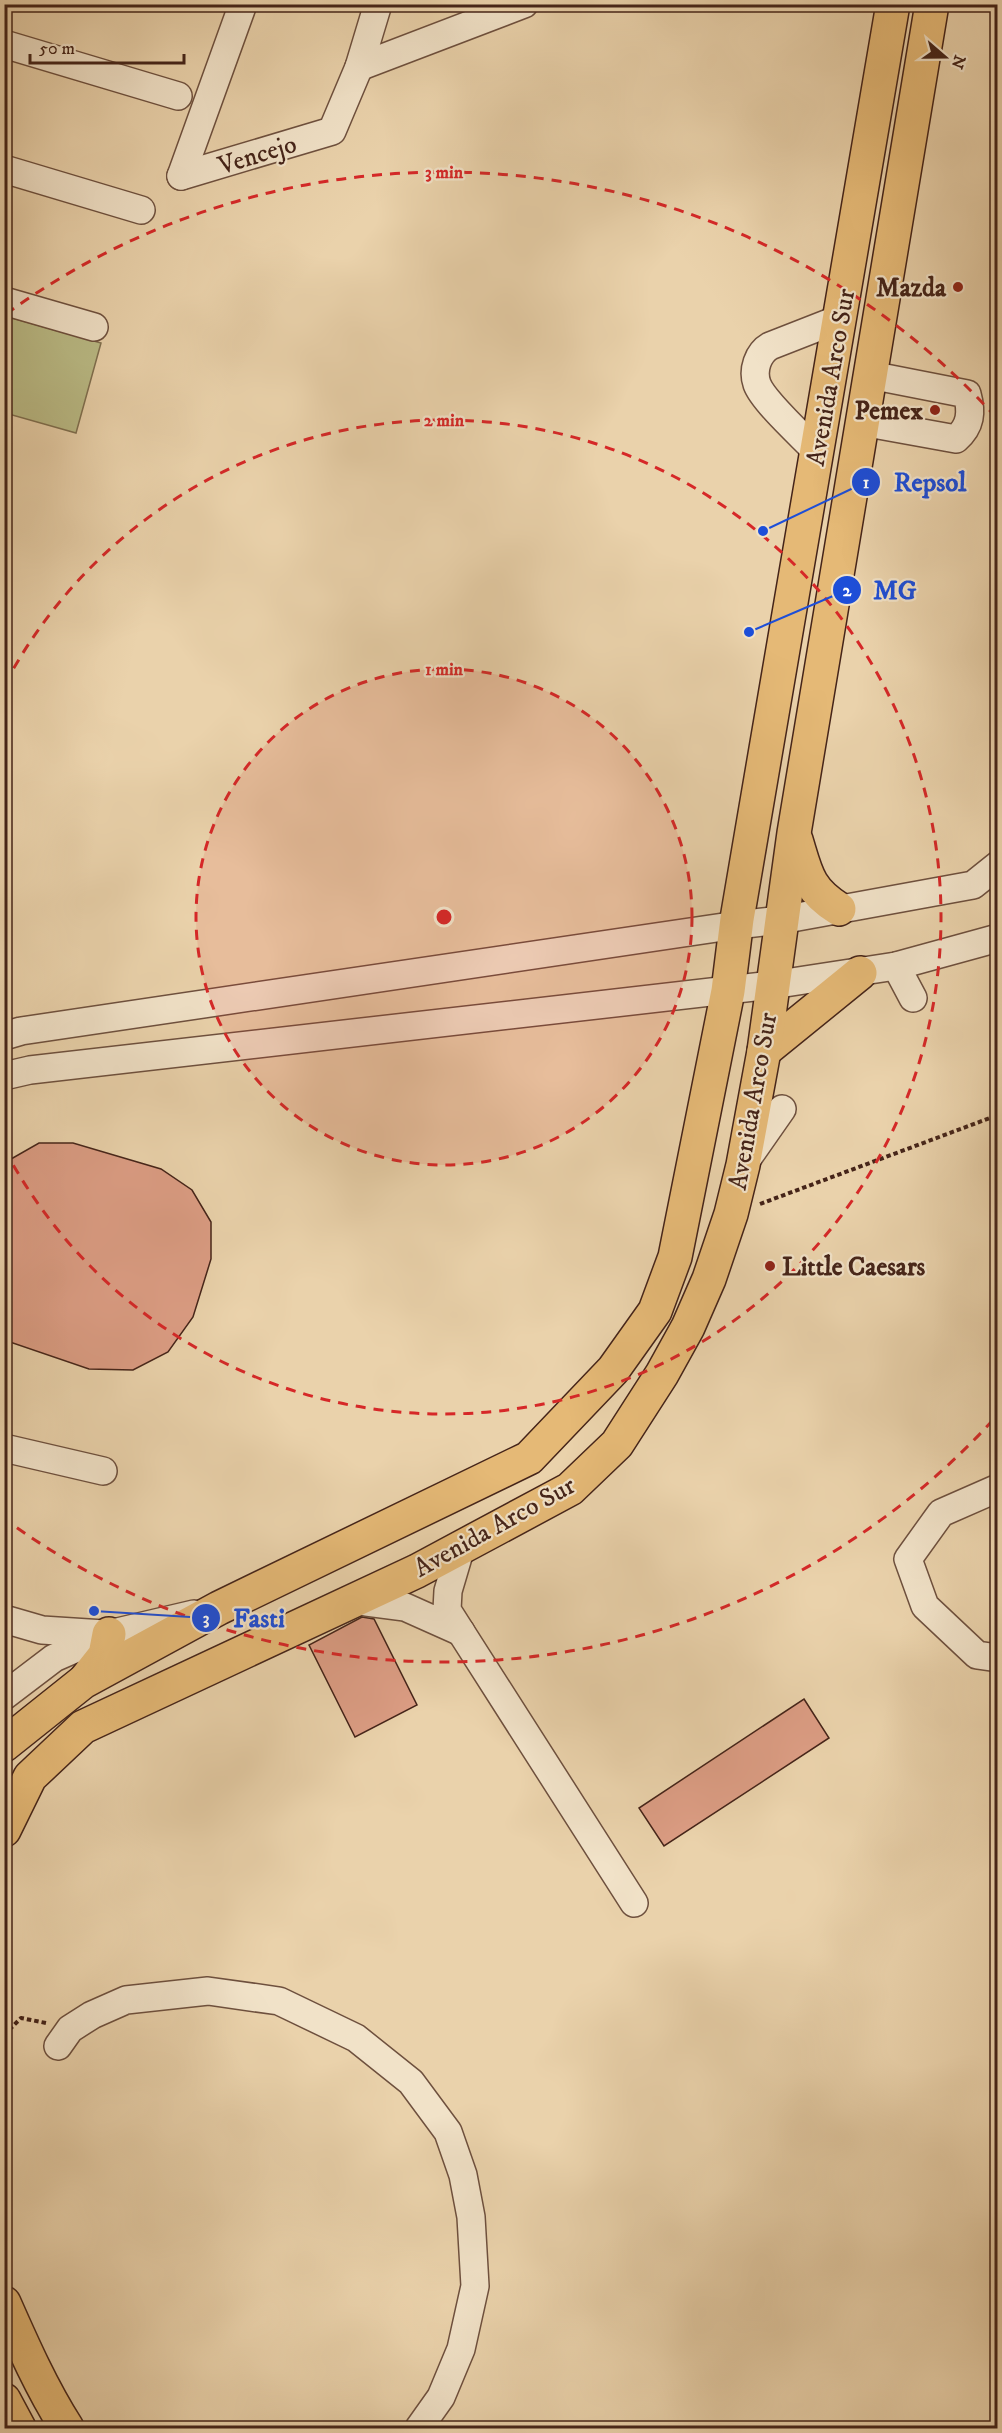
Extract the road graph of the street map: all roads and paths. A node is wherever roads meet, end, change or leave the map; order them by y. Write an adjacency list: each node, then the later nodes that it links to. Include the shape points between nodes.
1 (243, 4): 7 (street, Vencejo, via 181,176 332,131)
2 (378, 4): 7 (street)
3 (524, 4): 7 (street)
4 (893, 4): 12 (main road, Avenida Arco Sur)
5 (932, 4): 14 (main road, Avenida Arco Sur)
6 (4, 44): 8 (street)
7 (359, 67)
8 (178, 96)
9 (4, 170): 10 (street)
10 (141, 210)
11 (4, 301): 13 (street)
12 (839, 319): 16 (main road, Avenida Arco Sur); 16 (street, via 763,350 756,372 757,384 777,411)
13 (94, 327)
14 (870, 375): 15 (main road, Avenida Arco Sur); 15 (street, via 968,394 972,410 966,431 956,438)
15 (862, 422): 17 (main road, Avenida Arco Sur)
16 (817, 452): 21 (main road, Avenida Arco Sur)
17 (794, 833): 19 (main road, via 809,880 823,899); 20 (main road, Avenida Arco Sur)
18 (998, 865): 19 (street, via 973,885)
19 (839, 909): 20 (street)
20 (781, 920): 21 (street); 25 (main road, Avenida Arco Sur)
21 (737, 925): 26 (main road, Avenida Arco Sur); 28 (street)
22 (998, 938): 23 (street)
23 (896, 966): 24 (street); 27 (street)
24 (860, 973): 25 (street); 29 (main road)
25 (772, 986): 26 (street); 29 (main road, Avenida Arco Sur)
26 (728, 991): 30 (street); 40 (main road, Avenida Arco Sur, via 675,1257 655,1311 614,1370 529,1458)
27 (913, 998)
28 (4, 1036)
29 (764, 1051): 33 (main road, Avenida Arco Sur)
30 (4, 1076)
31 (782, 1108): 33 (street)
32 (998, 1115): 34 (path)
33 (743, 1165): 34 (main road, Avenida Arco Sur)
34 (731, 1214): 38 (main road, Avenida Arco Sur, via 688,1327 663,1374 617,1444 570,1489)
35 (4, 1448): 36 (street)
36 (103, 1471)
37 (998, 1488): 44 (street, via 941,1513 908,1559 925,1606 977,1655)
38 (461, 1547): 39 (main road, Avenida Arco Sur); 42 (street, via 448,1591 447,1610)
39 (351, 1600): 42 (street, via 405,1607); 48 (main road, Avenida Arco Sur, via 83,1727 30,1777)
40 (219, 1608): 43 (street); 45 (main road, Avenida Arco Sur)
41 (4, 1619): 43 (street, via 42,1630)
42 (461, 1632): 49 (street)
43 (108, 1634): 45 (main road, via 105,1655); 46 (street, via 54,1658)
44 (998, 1658)
45 (83, 1682): 47 (main road, Avenida Arco Sur)
46 (4, 1696)
47 (4, 1745)
48 (4, 1830)
49 (634, 1903)
50 (4, 2035): 51 (path, via 21,2018)
51 (64, 2037): 56 (street, via 92,2015 126,2000 208,1991 279,2001 356,2038 411,2082 448,2132 463,2175 471,2217 475,2286 457,2359 441,2397)
52 (4, 2303): 55 (main road)
53 (4, 2400): 54 (main road)
54 (19, 2428)
55 (67, 2428)
56 (419, 2428)

